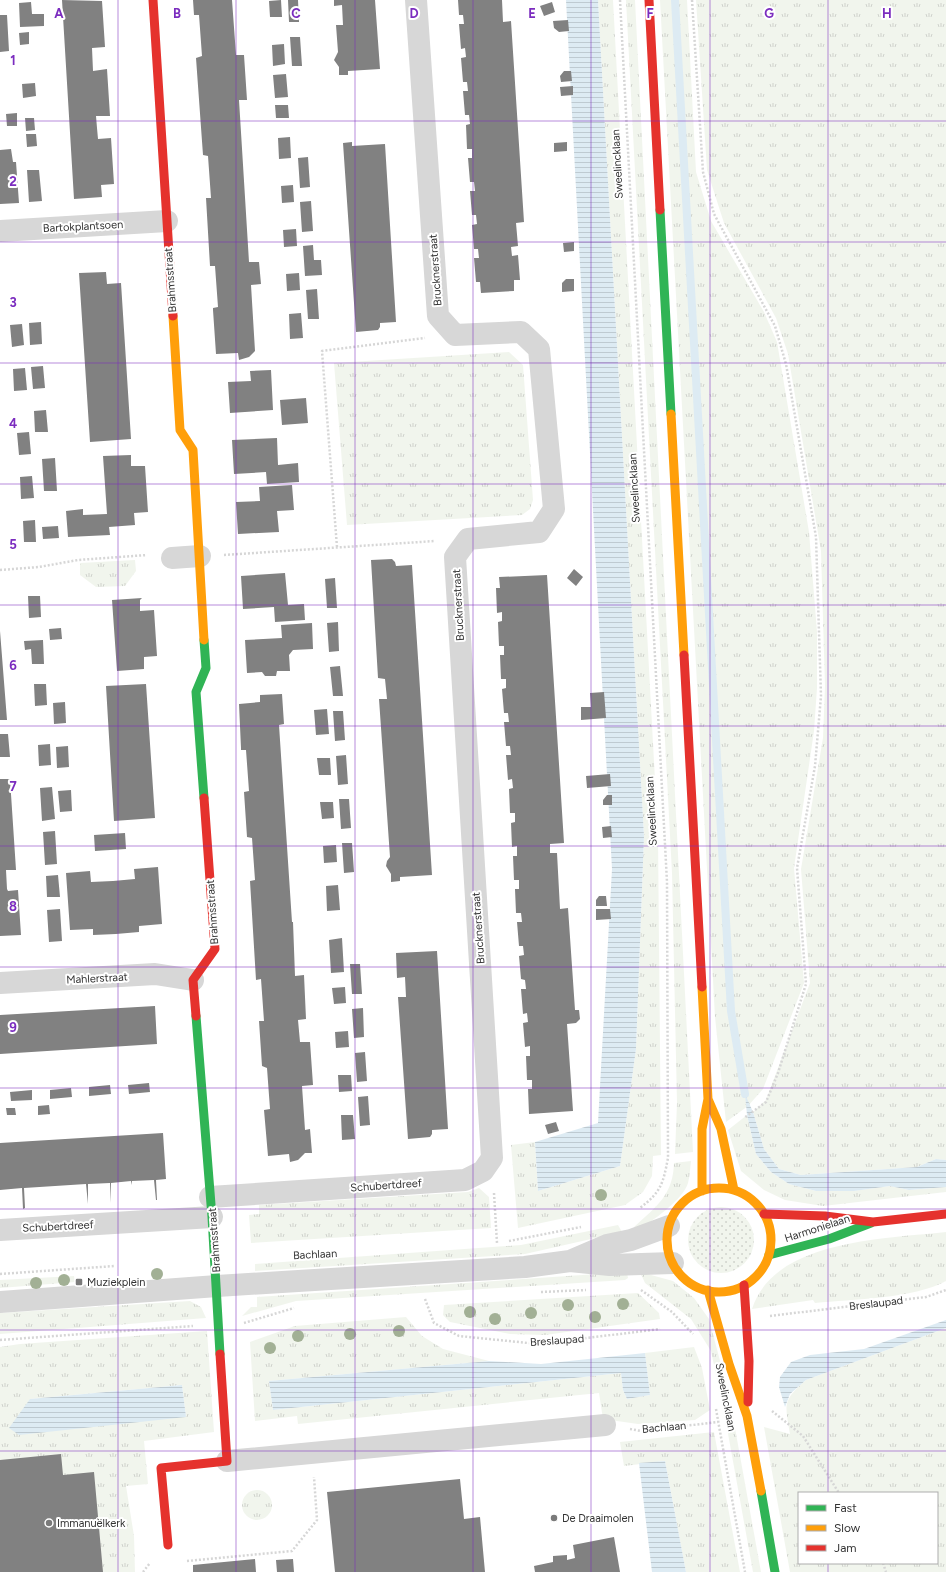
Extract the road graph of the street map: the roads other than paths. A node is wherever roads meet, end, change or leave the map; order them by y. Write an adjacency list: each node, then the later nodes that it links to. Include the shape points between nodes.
1 (153, 0): 4 (main road, Brahmsstraat)
2 (416, 0): 11 (street, Brucknerstraat, via 438,316 455,335 521,332 539,349 554,509 538,532 468,539 455,557 492,1158)
3 (649, 0): 10 (main road)
4 (166, 221): 5 (street, Bartokplantsoen); 6 (main road, Brahmsstraat, via 180,430 193,450)
5 (0, 231)
6 (200, 556): 7 (street); 8 (main road, Brahmsstraat, via 206,668 196,692 215,949)
7 (172, 558)
8 (193, 980): 9 (street, Mahlerstraat, via 155,974); 14 (main road, Brahmsstraat)
9 (0, 983)
10 (708, 1099): 12 (main road, via 721,1128); 13 (main road, via 702,1129)
11 (483, 1171): 14 (street, Schubertdreef, via 465,1180)
12 (734, 1190): 13 (main road, via 724,1188); 15 (main road, via 752,1199)
13 (702, 1191): 18 (main road, via 678,1208)
14 (211, 1207): 19 (street, Schubertdreef); 24 (main road, Brahmsstraat)
15 (764, 1214): 17 (main road, Harmonielaan, via 825,1216); 20 (main road, via 771,1234)
16 (946, 1214): 17 (main road, Harmonielaan)
17 (873, 1222): 20 (main road, Harmonielaan, via 829,1239)
18 (669, 1226): 21 (street, via 607,1245); 22 (main road, via 668,1245)
19 (0, 1230)
20 (769, 1255): 23 (main road, via 760,1272)
21 (570, 1262): 22 (street, via 610,1265); 24 (street)
22 (673, 1263): 25 (main road, via 692,1284)
23 (744, 1285): 25 (main road, via 727,1291); 27 (main road, Sweelincklaan, via 749,1361)
24 (217, 1286): 26 (street); 29 (main road)
25 (708, 1290): 27 (main road, Sweelincklaan)
26 (0, 1302)
27 (747, 1416): 31 (main road, Sweelincklaan)
28 (605, 1425): 29 (street)
29 (227, 1460): 30 (main road, via 161,1468)
30 (168, 1546)
31 (775, 1572)

